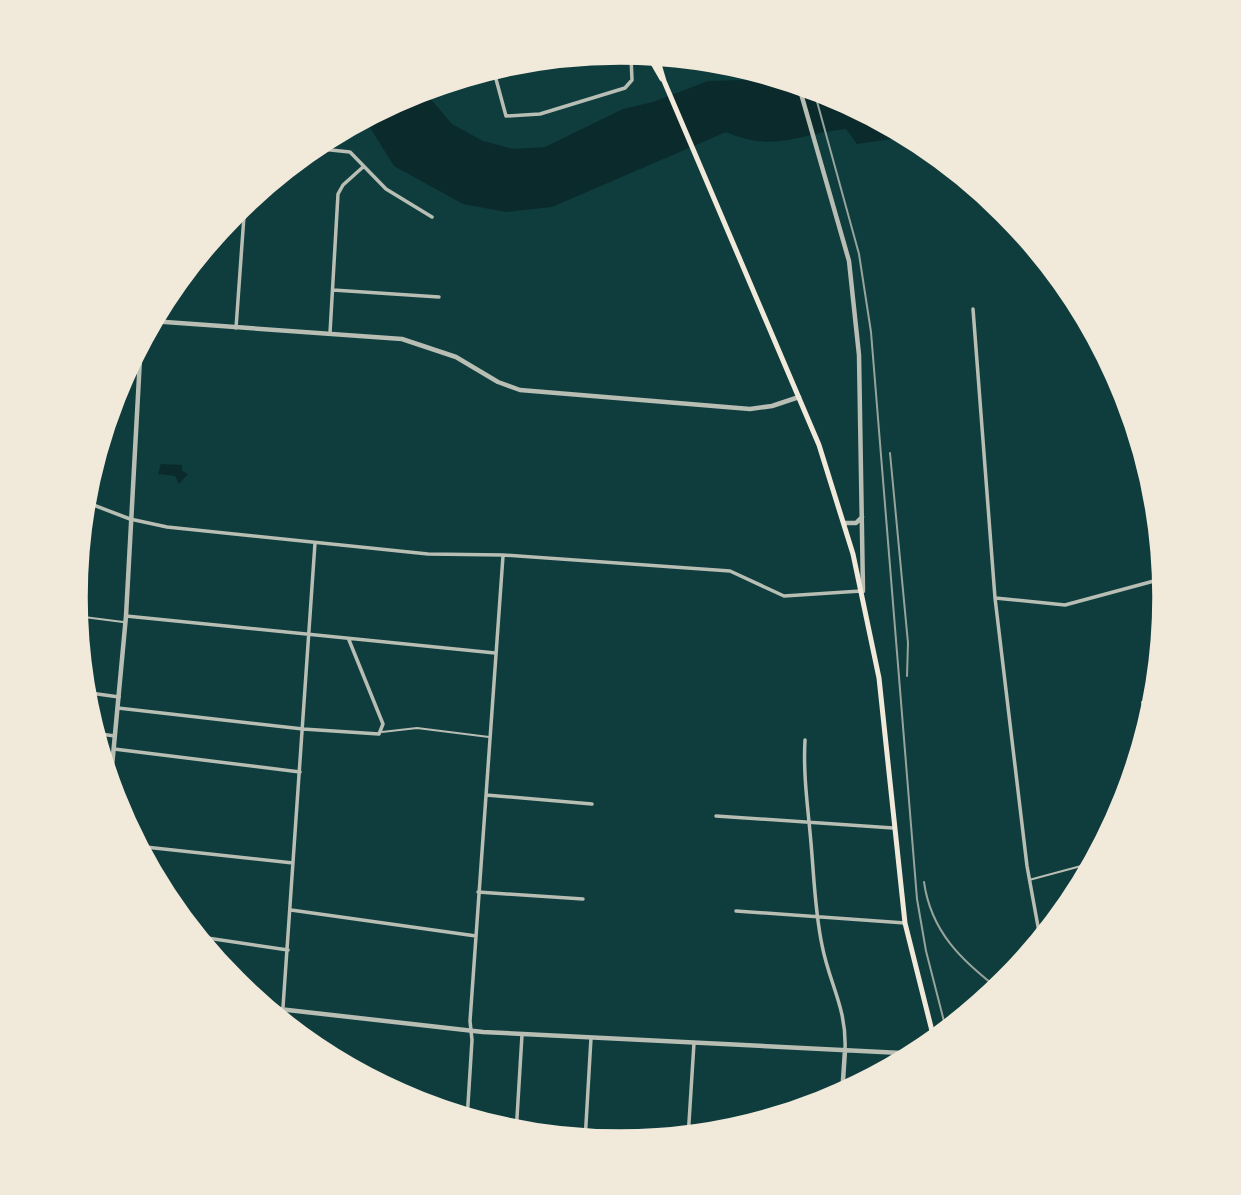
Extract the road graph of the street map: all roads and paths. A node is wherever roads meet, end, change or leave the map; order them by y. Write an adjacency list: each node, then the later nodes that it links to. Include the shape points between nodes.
1 (631, 63): 4 (street, via 632,80 625,88 540,114 506,116)
2 (654, 64): 5 (main road)
3 (659, 64): 5 (main road)
4 (496, 78)
5 (664, 81): 18 (main road)
6 (801, 95): 20 (street, via 849,261 859,355)
7 (329, 150): 8 (street, via 350,152)
8 (363, 167): 9 (street, via 386,188); 11 (street, via 338,194)
9 (432, 217)
10 (244, 219): 15 (street)
11 (333, 290): 12 (street); 16 (street)
12 (439, 297)
13 (973, 309): 27 (street)
14 (163, 322): 15 (street)
15 (236, 328): 16 (street)
16 (330, 333): 18 (street, via 427,345 498,382 543,394 750,409)
17 (139, 364): 21 (street)
18 (799, 397): 22 (main road)
19 (94, 505): 21 (street)
20 (863, 513): 22 (street, via 859,521); 26 (street)
21 (130, 519): 23 (street); 29 (street)
22 (845, 523): 26 (main road)
23 (315, 543): 24 (street, via 428,554); 30 (street)
24 (503, 555): 26 (street, via 730,571 783,596); 32 (street)
25 (1155, 581): 27 (street, via 1065,605)
26 (863, 591): 51 (main road, via 883,710)
27 (995, 598): 55 (street)
28 (87, 617): 29 (lane)
29 (125, 619): 30 (street); 34 (street)
30 (309, 635): 31 (street); 38 (street)
31 (349, 640): 32 (street); 39 (street, via 383,724)
32 (495, 653): 42 (street)
33 (95, 694): 34 (street)
34 (119, 697): 36 (street)
35 (1142, 702): 37 (lane)
36 (118, 708): 38 (street); 41 (street)
37 (1143, 709)
38 (303, 729): 39 (street, via 374,736); 46 (street)
39 (382, 732): 42 (lane, via 418,728)
40 (104, 734): 41 (street)
41 (115, 736): 44 (street)
42 (490, 737): 47 (street)
43 (805, 740): 50 (street, via 803,775)
44 (114, 749): 45 (street); 46 (street)
45 (112, 764)
46 (300, 772): 53 (street)
47 (486, 795): 48 (street); 56 (street)
48 (593, 804)
49 (716, 816): 50 (street)
50 (809, 823): 51 (street); 60 (street)
51 (893, 828): 61 (main road)
52 (148, 847): 53 (street)
53 (293, 863): 58 (street)
54 (1083, 866): 55 (lane)
55 (1029, 880): 62 (street)
56 (478, 892): 57 (street); 63 (street)
57 (583, 899)
58 (290, 910): 63 (street); 65 (street)
59 (736, 911): 60 (street)
60 (817, 918): 61 (street); 73 (street, via 827,966 841,1002)
61 (905, 923): 69 (main road)
62 (1039, 930)
63 (476, 936): 68 (street)
64 (209, 938): 65 (street)
65 (288, 950): 67 (street)
66 (277, 1007): 67 (street)
67 (283, 1007): 68 (street)
68 (471, 1031): 70 (street); 76 (street)
69 (932, 1032)
70 (522, 1034): 71 (street); 77 (street)
71 (591, 1038): 72 (street); 79 (street)
72 (694, 1043): 73 (street); 78 (street)
73 (845, 1050): 74 (street); 75 (street)
74 (899, 1053)
75 (843, 1083)
76 (467, 1110)
77 (517, 1123)
78 (689, 1127)
79 (586, 1131)

